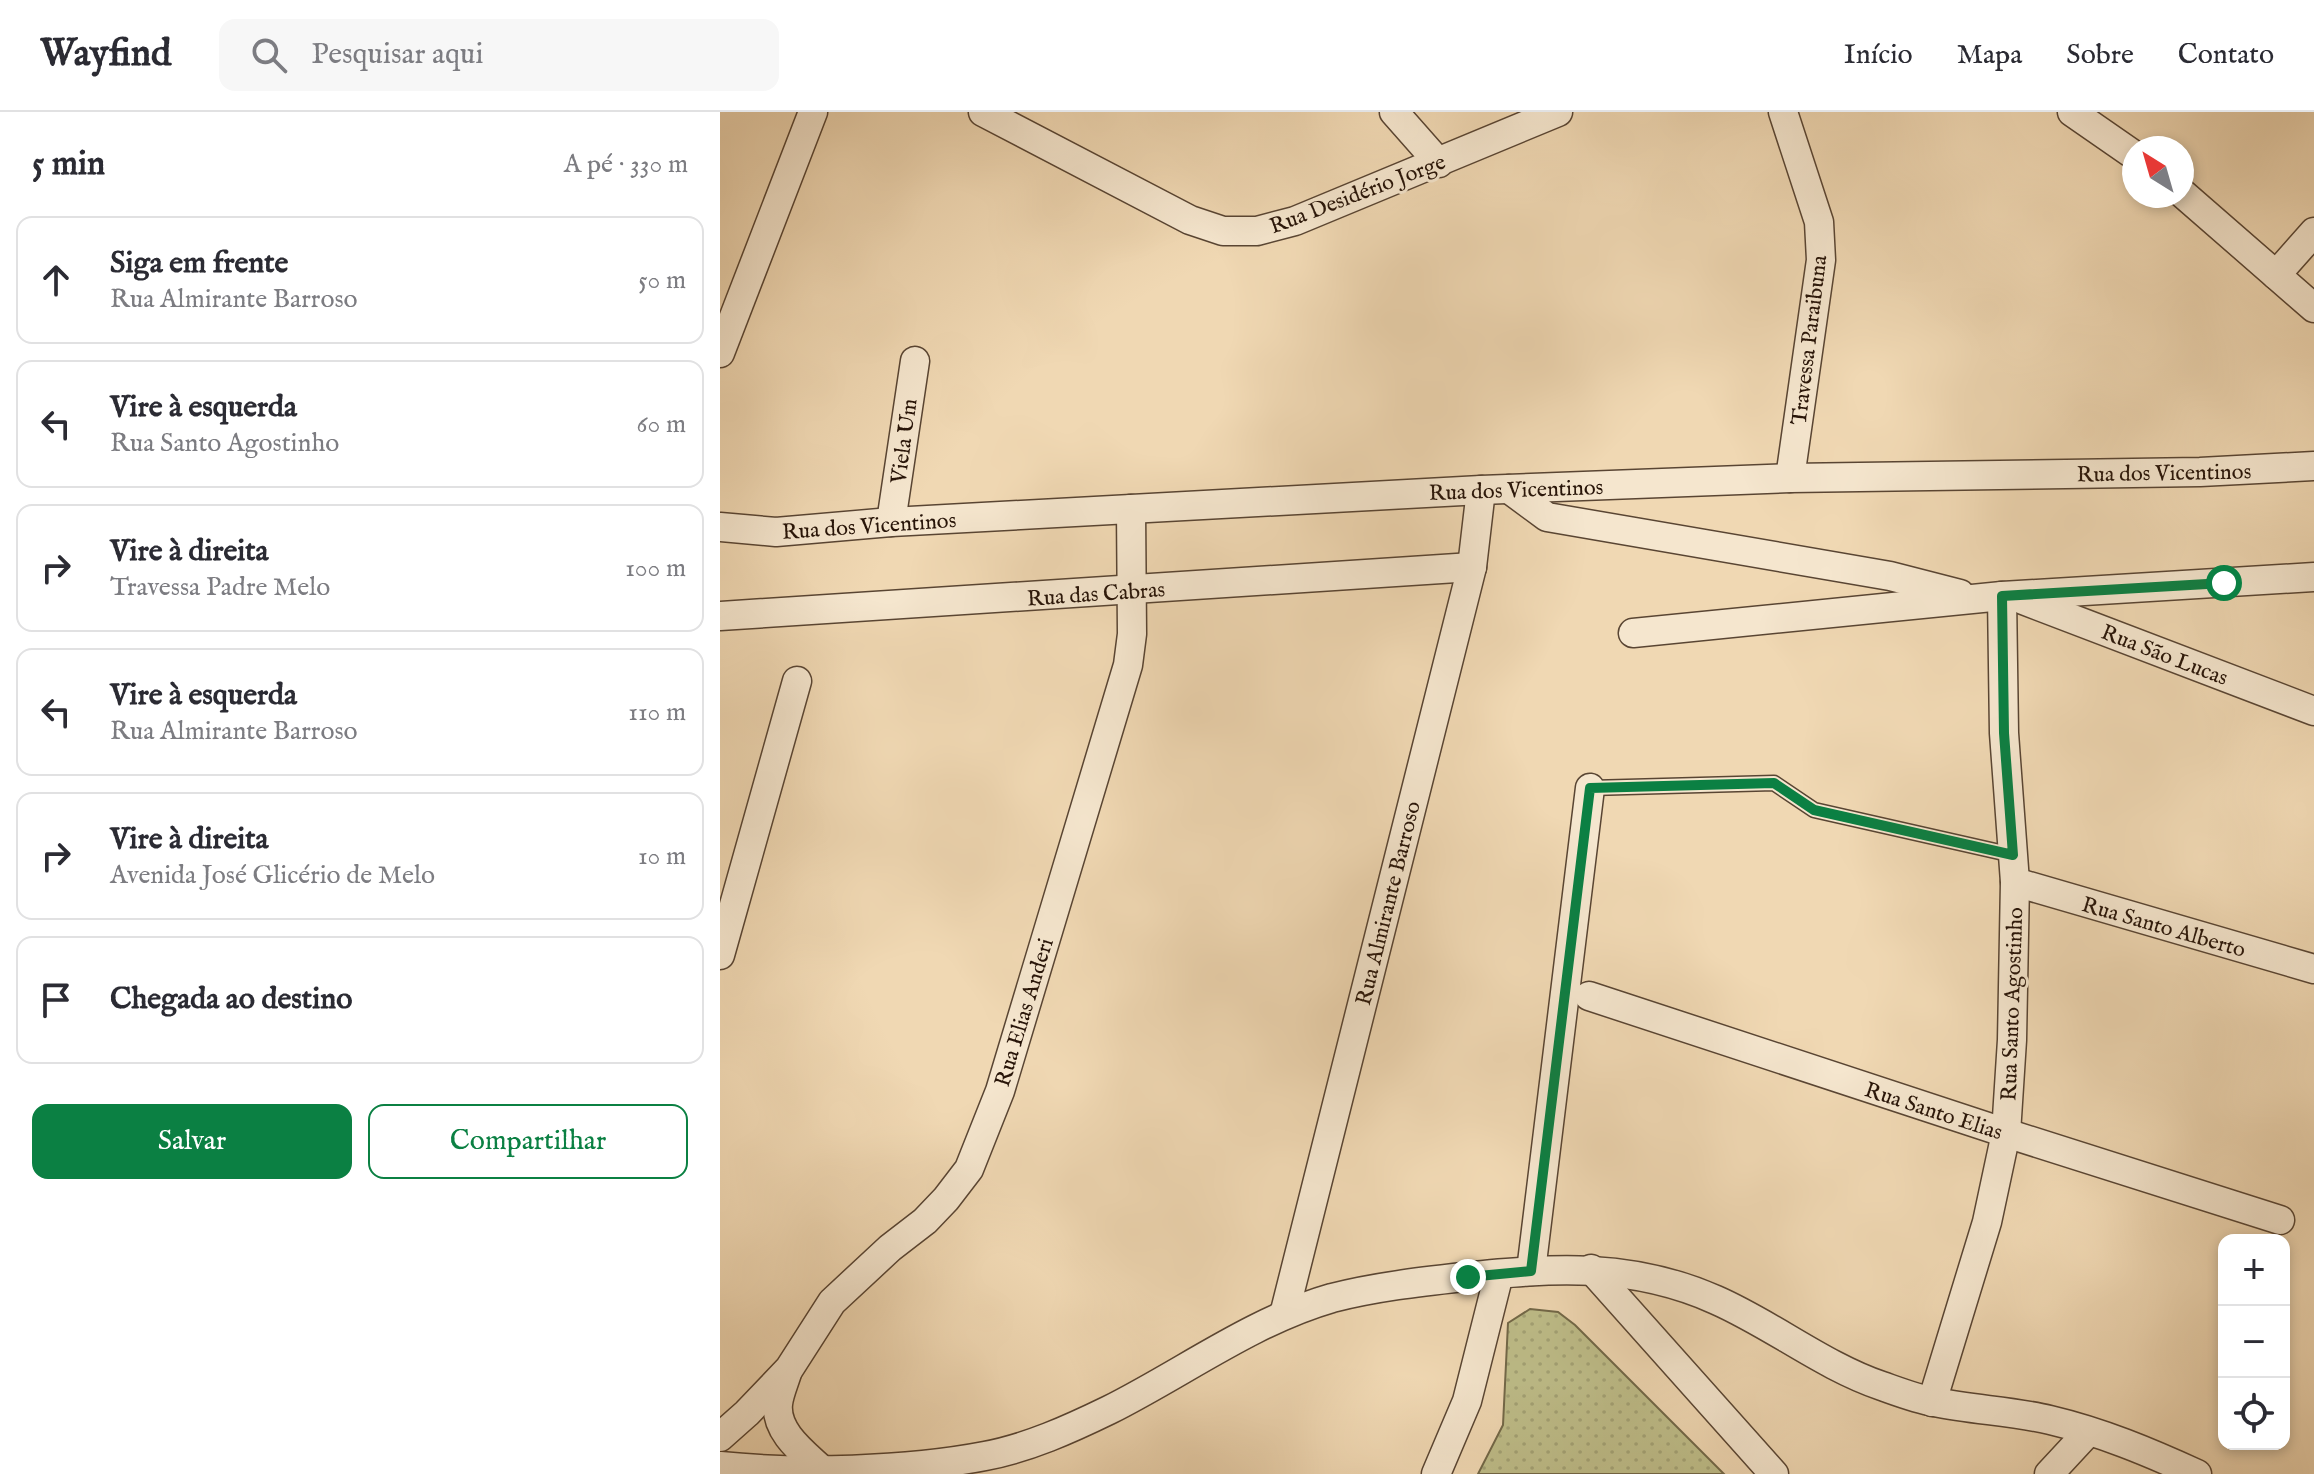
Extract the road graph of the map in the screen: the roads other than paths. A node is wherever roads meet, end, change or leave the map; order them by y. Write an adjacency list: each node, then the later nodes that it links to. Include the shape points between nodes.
1 (813, 112): 13 (street)
2 (983, 112): 8 (street, Rua Desidério Jorge, via 1190,220 1223,231 1257,231 1295,221)
3 (1394, 112): 8 (street)
4 (1558, 112): 8 (street, Rua Desidério Jorge)
5 (1783, 112): 16 (street, Travessa Paraibuna, via 1819,222 1821,260)
6 (2072, 112): 7 (street)
7 (2122, 147)
8 (1439, 163)
9 (2194, 203): 11 (street)
10 (2314, 232): 11 (street)
11 (2276, 275): 12 (street)
12 (2314, 308)
13 (720, 353)
14 (915, 361): 20 (street, Viela Um)
15 (2314, 466): 16 (street, Rua dos Vicentinos)
16 (1790, 478): 17 (street, Rua dos Vicentinos)
17 (1509, 489): 18 (street, Rua dos Vicentinos); 25 (street, via 1547,517)
18 (1481, 490): 19 (street, Rua dos Vicentinos); 22 (street, Rua Almirante Barroso)
19 (1131, 509): 20 (street, Rua dos Vicentinos); 24 (street, Rua Elias Anderi)
20 (891, 522): 21 (street, Rua dos Vicentinos, via 776,532)
21 (720, 527)
22 (1472, 567): 24 (street, Rua das Cabras); 40 (street, Rua Almirante Barroso)
23 (2314, 577): 25 (street)
24 (1132, 591): 26 (street, Rua das Cabras); 41 (street, Rua Elias Anderi, via 1128,665 1000,1091 969,1169 925,1221 832,1302)
25 (1999, 598): 27 (street); 29 (street, Rua São Lucas); 31 (street, Rua Santo Agostinho)
26 (720, 616)
27 (1633, 633)
28 (797, 681): 32 (street)
29 (2314, 711)
30 (1590, 788): 31 (lane, via 1774,783 1814,810); 38 (street)
31 (2014, 869): 33 (street, Rua Santo Alberto); 35 (street, Rua Santo Agostinho)
32 (720, 955)
33 (2314, 969)
34 (1589, 996): 35 (street, Rua Santo Elias)
35 (2006, 1133): 36 (street, Rua Santo Elias); 42 (street, Rua Santo Agostinho, via 1987,1222)
36 (2280, 1220)
37 (1591, 1269): 38 (street); 42 (street, via 1631,1273 1718,1301 1854,1374); 48 (street)
38 (1531, 1271): 39 (street)
39 (1499, 1274): 40 (street, via 1381,1287); 47 (street, via 1467,1401)
40 (1284, 1315): 46 (street, via 1053,1436 987,1456)
41 (789, 1369): 44 (street, Rua Elias Anderi); 46 (street, Rua Elias Anderi, via 777,1406 781,1423 792,1442)
42 (1932, 1402): 43 (street, via 2048,1419)
43 (2088, 1432): 49 (street); 50 (street)
44 (720, 1437)
45 (720, 1466): 46 (street)
46 (822, 1470)
47 (1436, 1474)
48 (1774, 1474)
49 (2049, 1474)
50 (2197, 1474)

